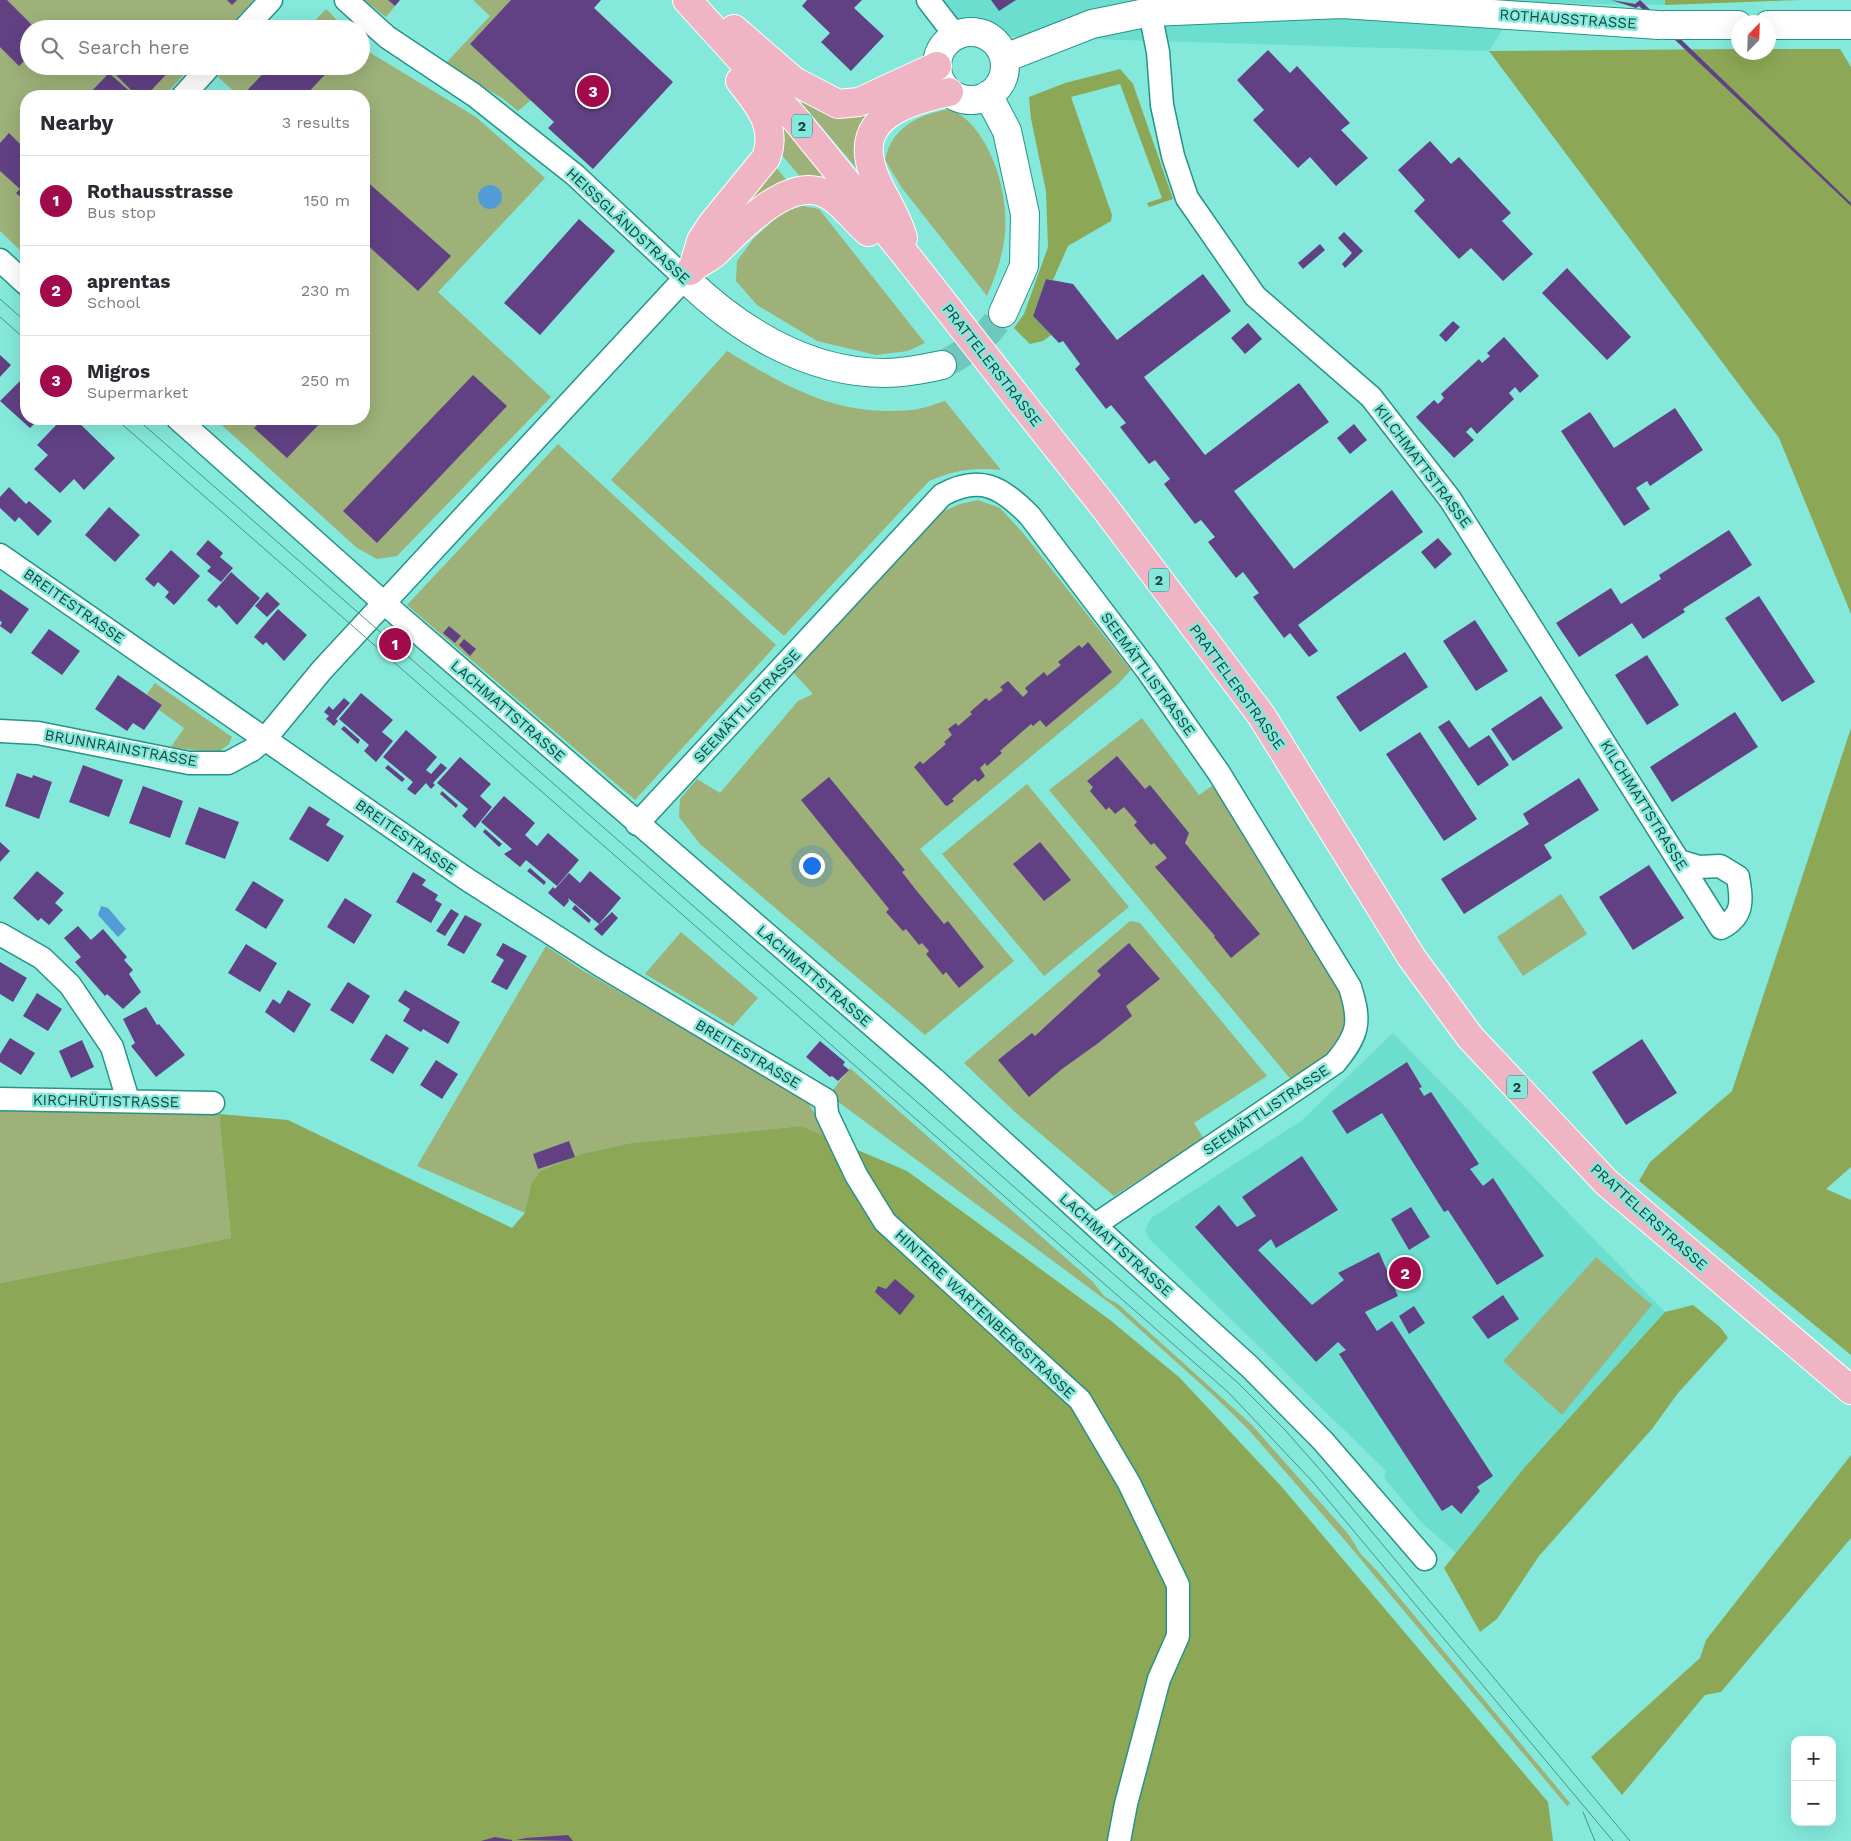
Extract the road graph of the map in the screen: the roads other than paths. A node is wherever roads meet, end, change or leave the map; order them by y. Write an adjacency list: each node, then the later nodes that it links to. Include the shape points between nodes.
1 (271, 0): 9 (street)
2 (346, 0): 10 (street, HEISSGLÄNDSTRASSE)
3 (675, 0): 24 (main road, via 757,102 768,121 770,135 766,158 712,224 701,241)
4 (686, 0): 22 (main road, PRATTELERSTRASSE / 2, via 798,121)
5 (701, 0): 17 (main road, via 794,82 838,104 859,102)
6 (928, 0): 15 (street)
7 (1233, 4): 8 (street, ROTHAUSSTRASSE); 12 (street, ROTHAUSSTRASSE, via 1342,4 1662,25)
8 (1150, 12): 16 (street, ROTHAUSSTRASSE, via 1092,24); 34 (street, KILCHMATTSTRASSE, via 1158,52 1162,105 1173,156 1187,198 1255,296 1371,396 1450,499)
9 (252, 20)
10 (368, 20)
11 (370, 22): 24 (street, HEISSGLÄNDSTRASSE, via 387,37 474,95 575,175)
12 (1731, 25)
13 (1776, 25): 14 (street)
14 (1851, 25)
15 (955, 35): 16 (street, via 975,31 986,34 994,40); 17 (street, via 942,48)
16 (1005, 58): 21 (street, via 1003,80)
17 (937, 66): 20 (street)
18 (202, 75): 19 (street)
19 (188, 90)
20 (949, 92): 21 (street, via 968,100); 22 (main road, via 912,101 884,116 872,130 868,150 873,172 898,220)
21 (988, 95): 26 (street, via 1007,131 1025,214 1024,266)
22 (909, 259): 24 (main road, via 870,233 832,197 801,188 768,205); 41 (main road, PRATTELERSTRASSE / 2, bridge, via 1105,508 1261,715 1412,958 1470,1037 1606,1182)
23 (0, 260): 25 (street)
24 (689, 273): 27 (street, HEISSGLÄNDSTRASSE, via 708,301 764,339 810,361 849,370 885,373); 30 (street)
25 (20, 274)
26 (1003, 313)
27 (942, 366)
28 (185, 425): 30 (street, LACHMATTSTRASSE)
29 (0, 554): 32 (street, BREITESTRASSE)
30 (384, 603): 32 (street, via 322,670); 33 (street, LACHMATTSTRASSE)
31 (0, 731): 32 (street, BRUNNRAINSTRASSE, via 38,733 189,762 228,763)
32 (265, 739): 38 (street, BREITESTRASSE, via 465,878 576,950)
33 (637, 824): 40 (street, LACHMATTSTRASSE, via 934,1079); 40 (street, SEEMÄTTLISTRASSE, via 942,495 959,486 978,483 1012,498 1030,516 1147,670 1218,773 1350,986 1356,1007 1357,1025 1350,1045 1335,1063)
34 (1678, 861): 34 (street, KILCHMATTSTRASSE, via 1720,928 1733,922 1742,901 1738,877 1720,866)
35 (0, 934): 37 (street, via 42,958 70,985 112,1048)
36 (0, 1099): 37 (street, KIRCHRÜTISTRASSE)
37 (128, 1100): 39 (street, KIRCHRÜTISTRASSE)
38 (826, 1100): 43 (street, HINTERE WARTENBERGSTRASSE, via 826,1114 847,1158 885,1222 1080,1400 1129,1483 1178,1585 1178,1636 1159,1679)
39 (213, 1103)
40 (1095, 1225): 42 (street, LACHMATTSTRASSE, via 1250,1367 1323,1441)
41 (1851, 1390)
42 (1425, 1559)
43 (1119, 1841)

